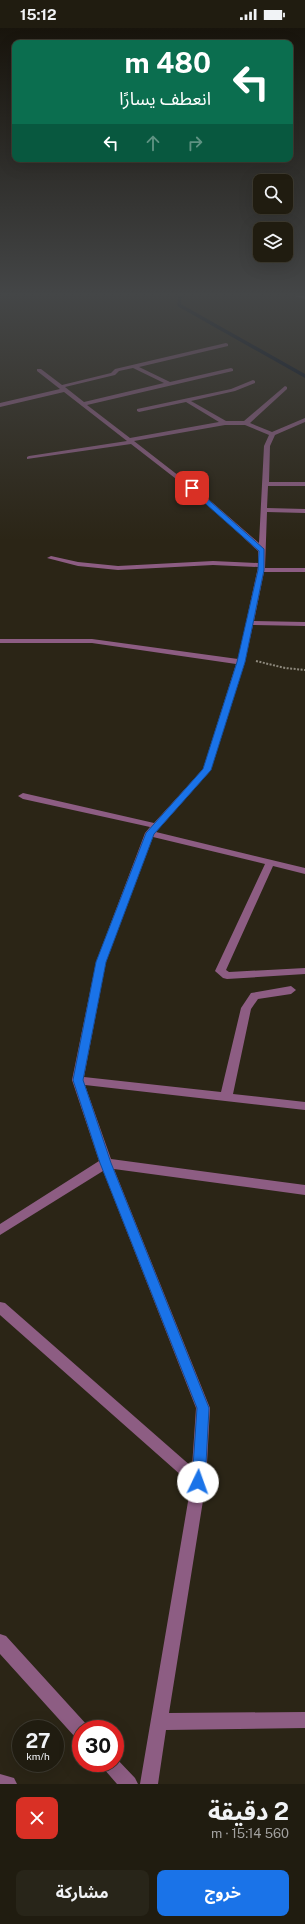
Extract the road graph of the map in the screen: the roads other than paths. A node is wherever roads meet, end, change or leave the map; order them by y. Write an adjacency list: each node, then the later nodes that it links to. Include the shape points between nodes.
1 (48, 377): 7 (street)
2 (102, 377): 7 (street)
3 (156, 377): 6 (street)
4 (197, 377): 6 (street)
5 (254, 382): 9 (street)
6 (168, 383): 10 (street)
7 (62, 388): 10 (street); 11 (street)
8 (285, 388): 15 (street)
9 (188, 401): 12 (street); 14 (street)
10 (82, 404): 17 (street)
11 (0, 405)
12 (139, 410)
13 (305, 420): 16 (street)
14 (225, 423): 15 (street); 17 (street)
15 (246, 424): 16 (street)
16 (272, 434): 19 (street, via 267,446)
17 (131, 441): 18 (street); 23 (street, via 204,498)
18 (29, 458)
19 (265, 484): 20 (street); 21 (street)
20 (305, 484)
21 (264, 510): 22 (street); 23 (street)
22 (305, 511)
23 (262, 550): 25 (street)
24 (50, 558): 25 (street, via 118,568 213,563)
25 (261, 568): 26 (street); 27 (street)
26 (305, 570)
27 (249, 623): 28 (street); 30 (street)
28 (305, 624)
29 (0, 641): 30 (street, via 92,641)
30 (241, 660): 32 (street, via 207,770)
31 (23, 796): 32 (street)
32 (154, 830): 33 (street); 37 (street, via 101,962)
33 (270, 863): 34 (street); 35 (street, via 220,971 227,976)
34 (305, 871)
35 (305, 971)
36 (291, 990): 38 (street, via 254,996 246,1008)
37 (78, 1080): 38 (street); 40 (street)
38 (226, 1097): 39 (street)
39 (305, 1106)
40 (106, 1163): 41 (street); 42 (street); 44 (street, via 203,1408)
41 (305, 1190)
42 (0, 1230)
43 (0, 1307): 44 (street)
44 (198, 1482): 48 (street)
45 (0, 1642): 47 (street)
46 (305, 1720): 48 (street)
47 (72, 1721)
48 (159, 1722): 53 (street)
49 (118, 1772): 52 (street)
50 (0, 1783): 51 (street)
51 (8, 1784)
52 (129, 1784)
53 (149, 1784)

